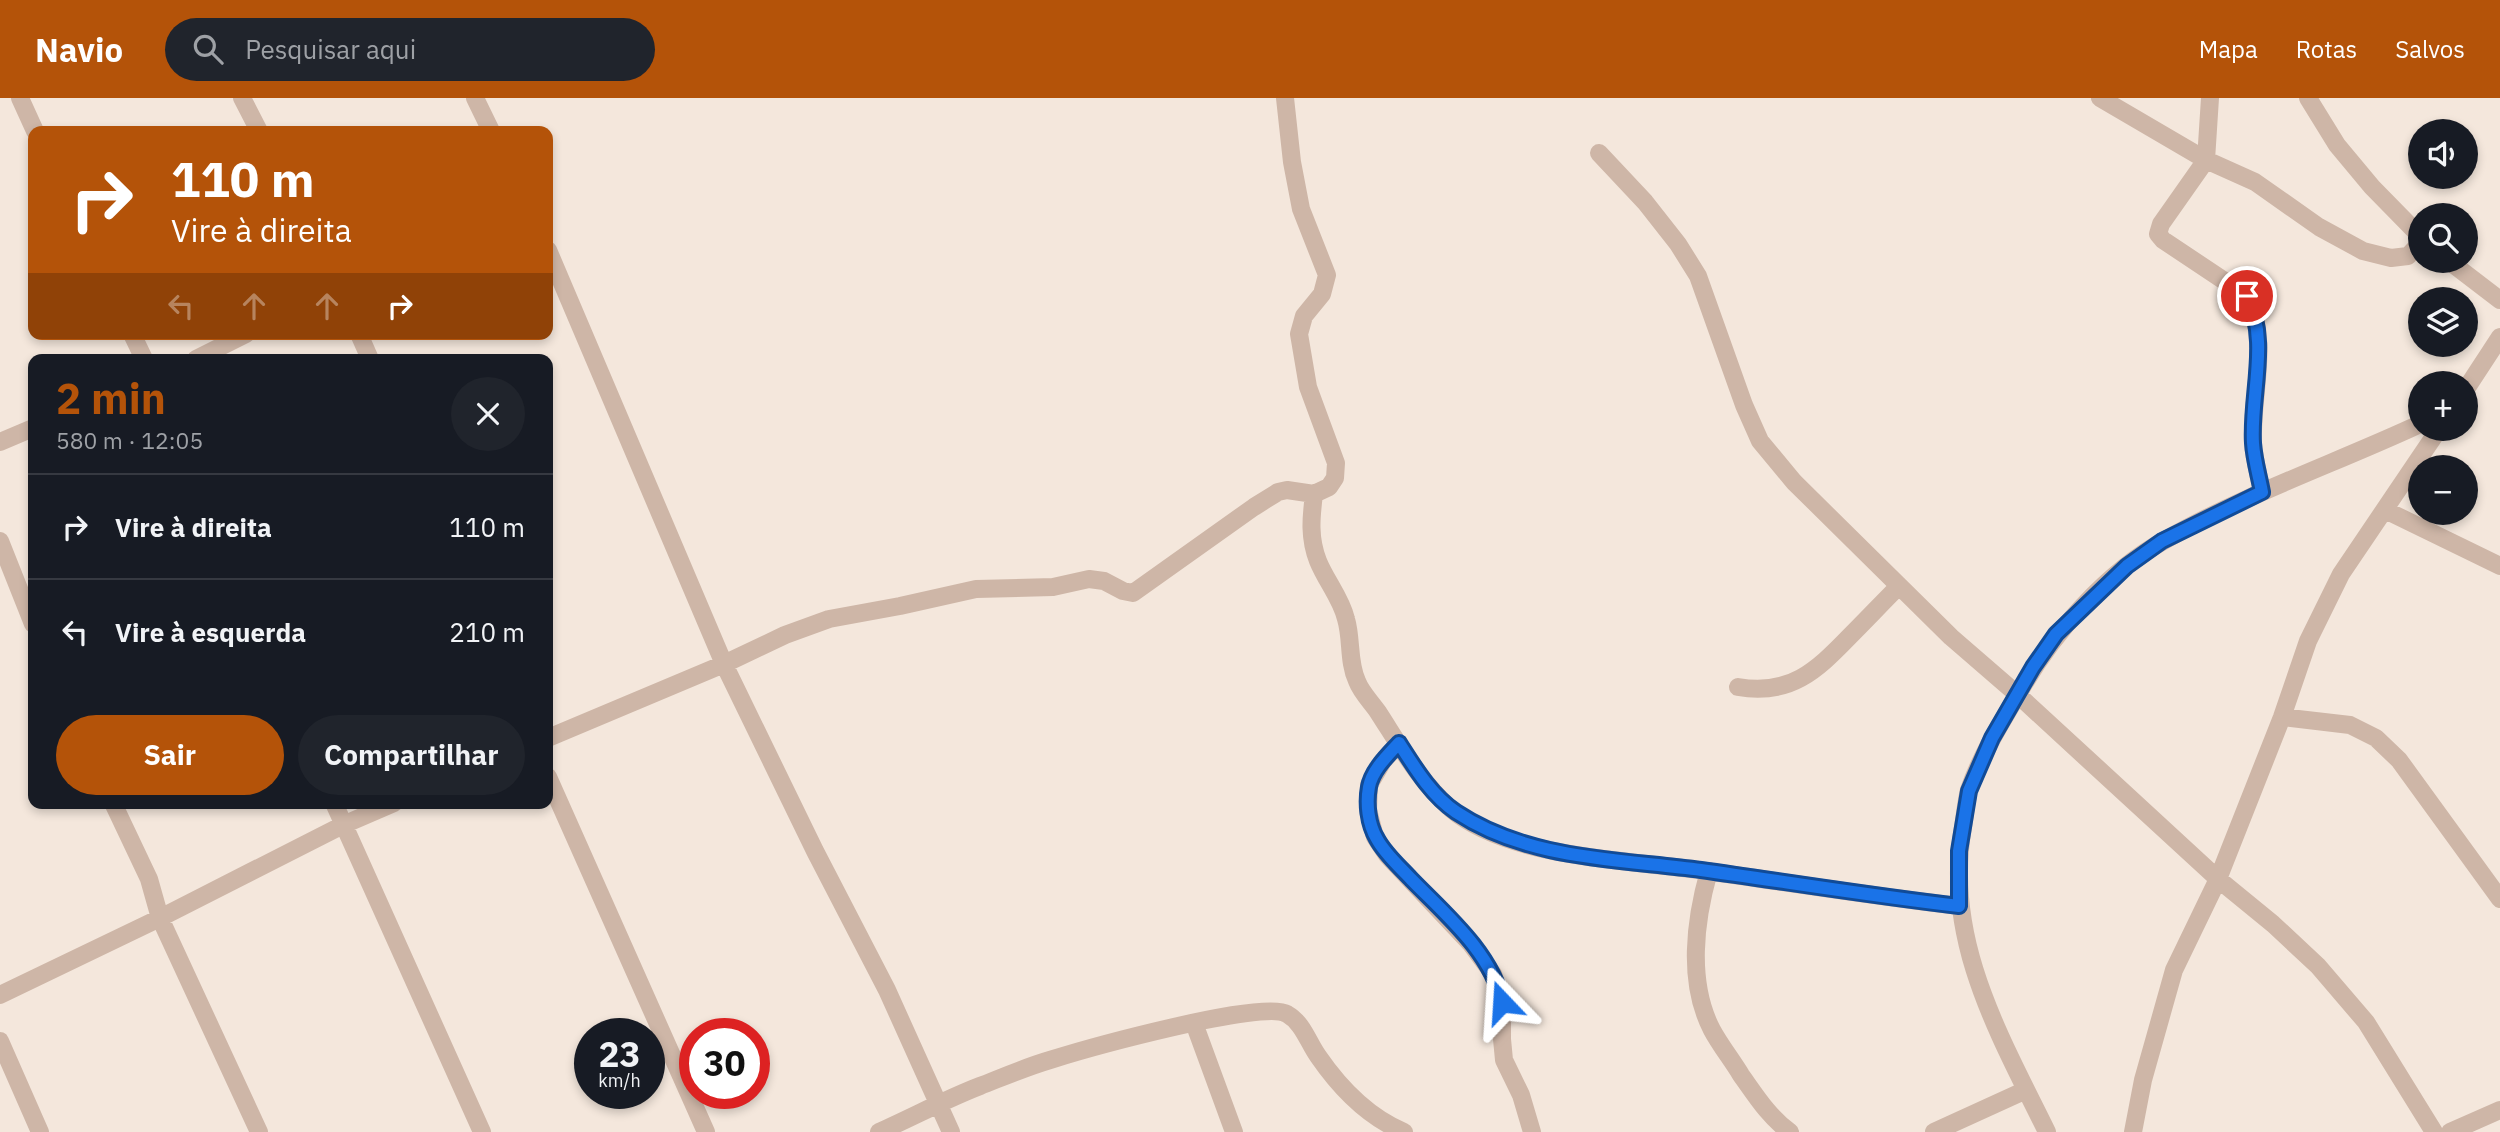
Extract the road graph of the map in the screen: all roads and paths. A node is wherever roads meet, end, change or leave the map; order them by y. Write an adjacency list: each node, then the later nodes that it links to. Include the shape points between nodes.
1 (20, 98): 8 (street)
2 (242, 98): 9 (street)
3 (475, 98): 10 (street)
4 (1285, 98): 27 (street, via 1301,209 1327,275 1299,334 1308,387 1336,463 1329,487)
5 (2100, 98): 12 (street)
6 (2210, 98): 12 (street)
7 (2308, 98): 13 (street, via 2337,145)
8 (33, 126)
9 (256, 126)
10 (489, 126)
11 (1599, 153): 31 (street, via 1645,202 1698,276 1760,441 1794,482)
12 (2206, 160): 14 (street, via 2255,182 2363,251 2391,258); 26 (street, via 2158,233 2247,296 2253,308 2258,366 2253,443)
13 (2408, 224)
14 (2408, 256)
15 (553, 262): 33 (street)
16 (2465, 273): 17 (street)
17 (2500, 300)
18 (2500, 337): 21 (street)
19 (234, 340): 20 (street)
20 (206, 354)
21 (2478, 371)
22 (28, 430): 25 (street)
23 (2408, 430): 26 (street)
24 (2431, 441): 28 (street)
25 (0, 442)
26 (2262, 492): 35 (street, via 2162,541 2127,566 2056,634)
27 (1314, 494): 33 (street, via 1278,492 1133,593 1089,579 1053,587 976,589 829,619); 38 (street, via 1309,528 1318,561 1346,619 1357,682)
28 (2385, 510): 30 (street); 36 (street, via 2341,575 2308,641)
29 (0, 541): 32 (street)
30 (2500, 566)
31 (1899, 586): 34 (street, via 1820,667 1802,679 1777,688); 35 (street)
32 (28, 611)
33 (724, 664): 37 (street); 53 (street, via 887,990)
34 (1738, 687)
35 (2018, 695): 45 (street); 47 (street, via 1992,738 1969,791 1959,851)
36 (2282, 717): 45 (street); 46 (street, via 2350,724 2376,738 2399,760)
37 (553, 736)
38 (1399, 743): 44 (street, via 1426,784 1453,810 1503,836 1596,859); 63 (street, via 1369,785 1368,810 1375,836 1493,974 1502,1002 1504,1060)
39 (553, 788): 58 (street)
40 (116, 809): 48 (street, via 149,878)
41 (336, 809): 43 (street)
42 (380, 809): 43 (street)
43 (343, 825): 48 (street); 57 (street)
44 (1709, 871): 47 (street); 64 (street, via 1700,904 1700,999 1712,1029 1755,1096)
45 (2218, 879): 67 (street, via 2174,970); 68 (street, via 2318,966 2366,1022)
46 (2500, 899)
47 (1959, 906): 52 (street, via 1984,1000)
48 (160, 918): 49 (street); 56 (street)
49 (0, 995)
50 (1194, 1023): 53 (street, via 1049,1060); 61 (street); 62 (street, via 1271,1010 1286,1013 1299,1024 1347,1094)
51 (0, 1041): 55 (street)
52 (2026, 1090): 65 (street); 66 (street)
53 (938, 1105): 59 (street); 60 (street)
54 (2500, 1110): 69 (street)
55 (40, 1132)
56 (259, 1132)
57 (482, 1132)
58 (706, 1132)
59 (879, 1132)
60 (951, 1132)
61 (1234, 1132)
62 (1404, 1132)
63 (1532, 1132)
64 (1790, 1132)
65 (1934, 1132)
66 (2047, 1132)
67 (2133, 1132)
68 (2434, 1132)
69 (2450, 1132)

